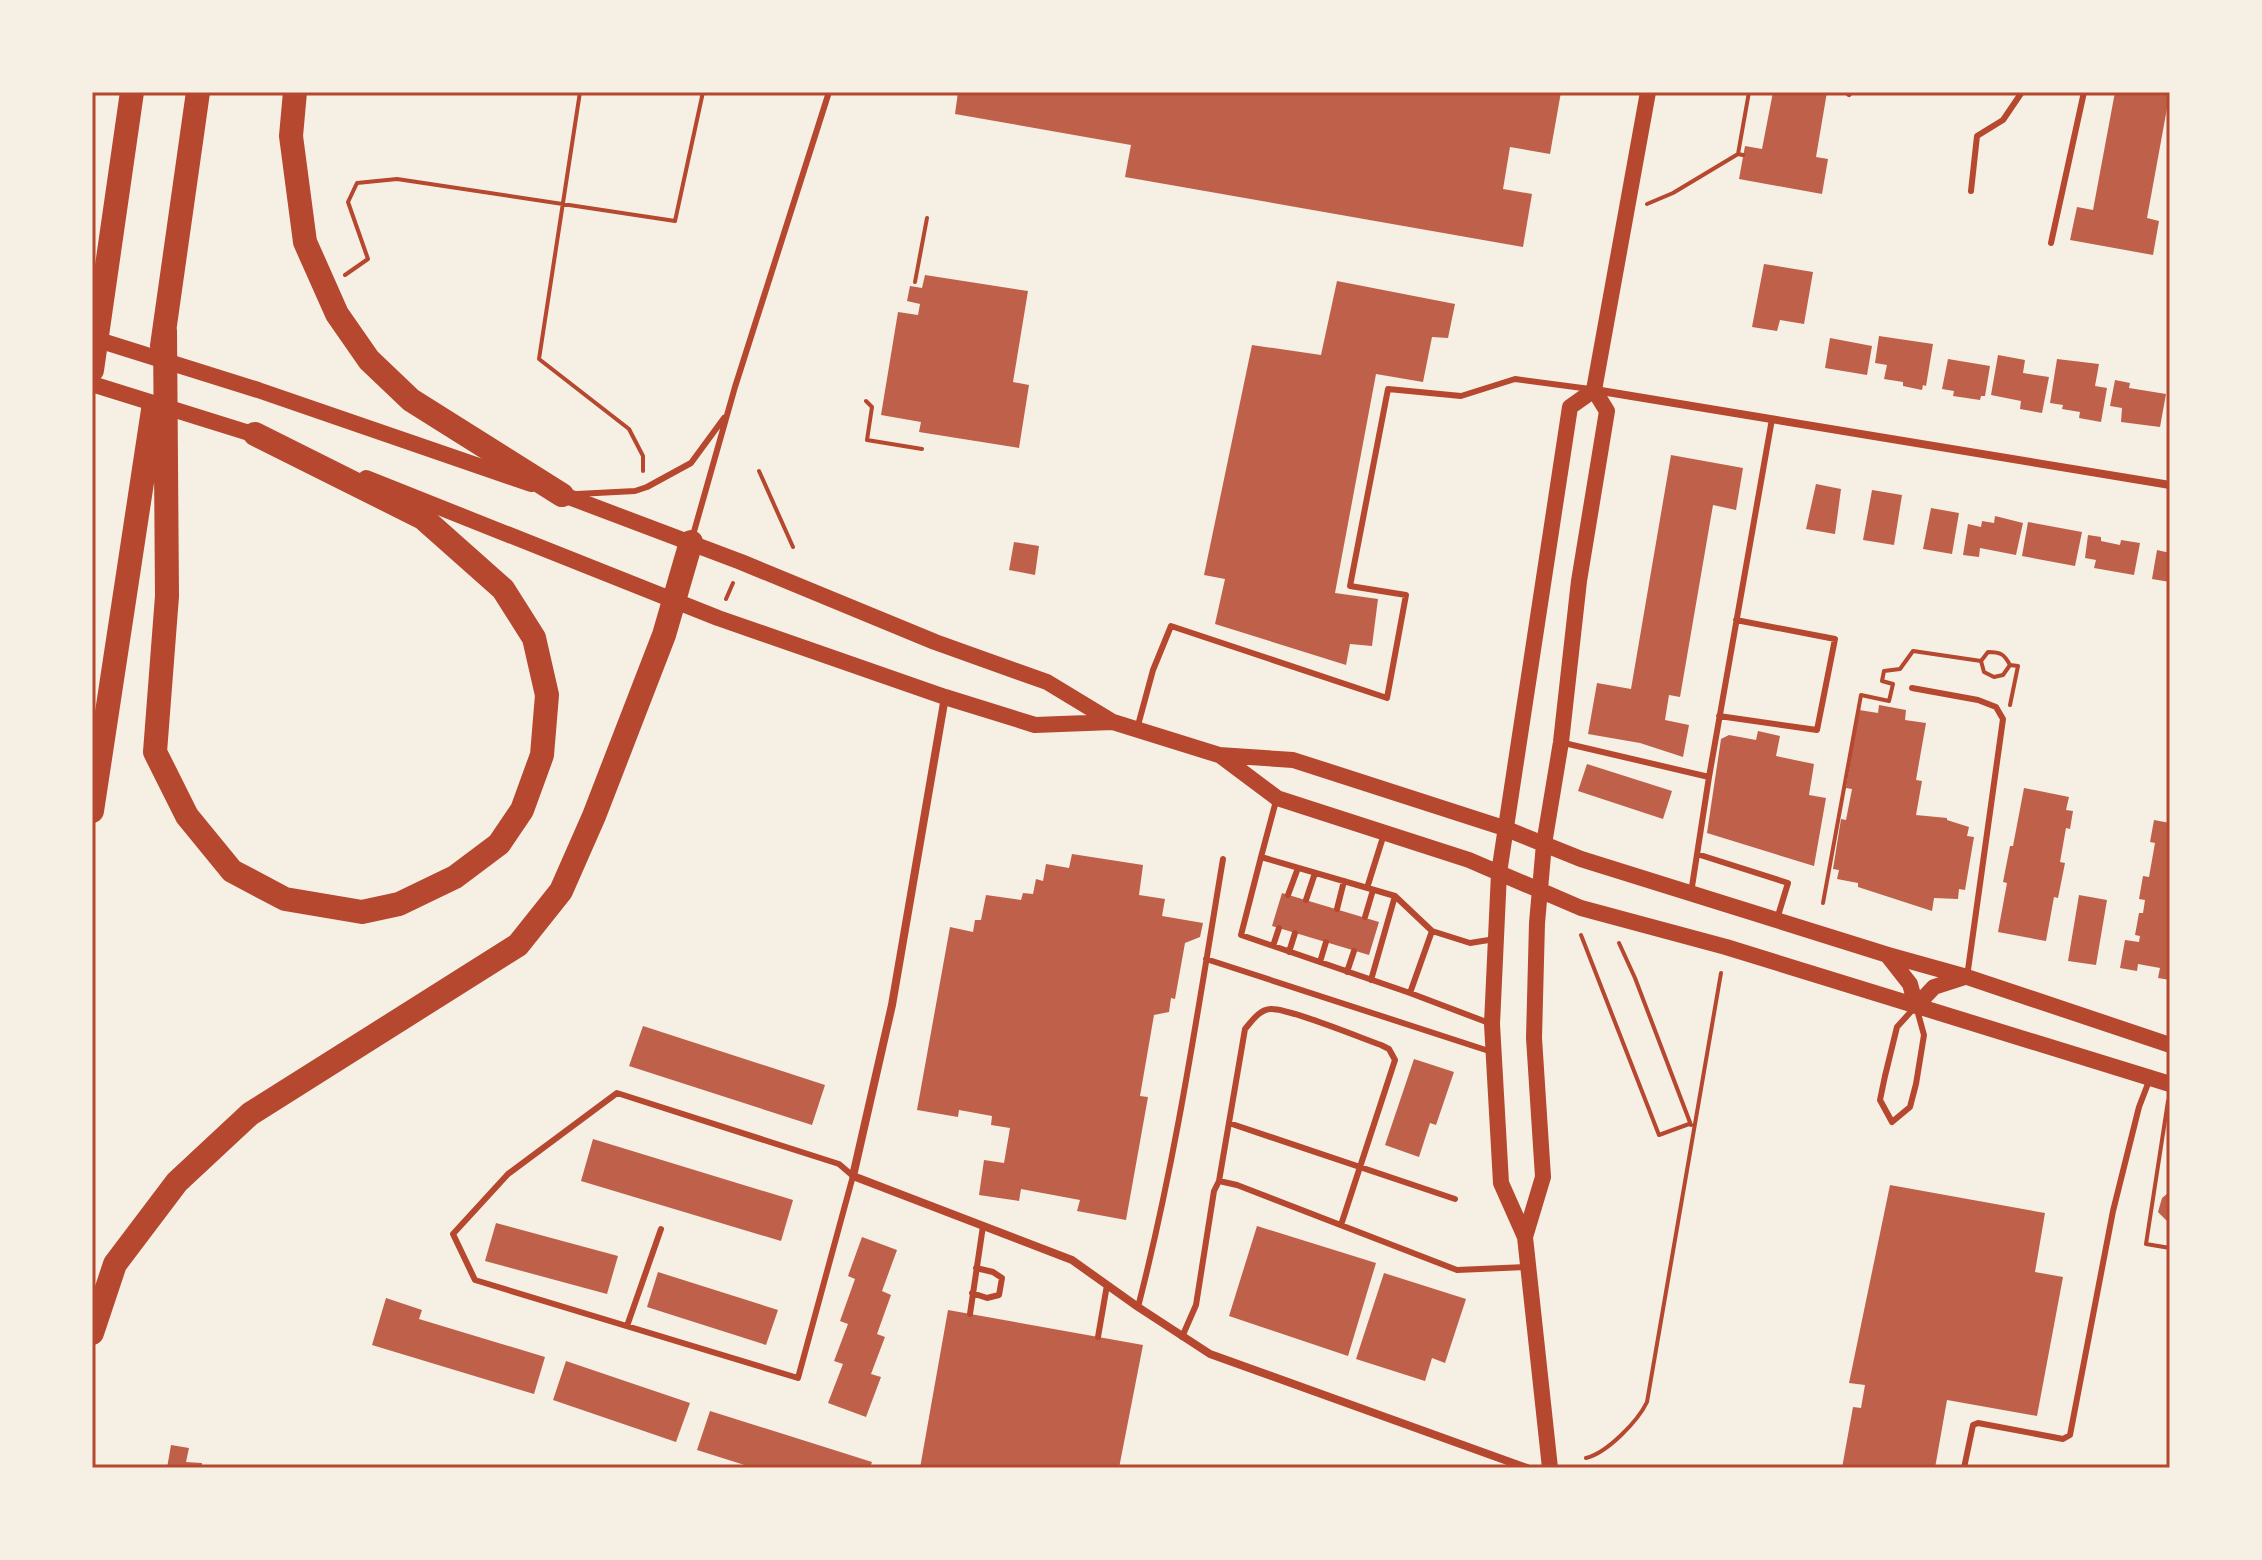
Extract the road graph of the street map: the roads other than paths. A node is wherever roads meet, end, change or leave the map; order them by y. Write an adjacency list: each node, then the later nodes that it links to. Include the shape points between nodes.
1 (132, 92): 12 (highway)
2 (198, 92): 10 (highway)
3 (295, 92): 19 (highway, via 291,136 305,242 337,314 369,360 411,400)
4 (829, 92): 15 (lane)
5 (1648, 92): 14 (main road)
6 (2022, 92): 8 (lane, via 2003,120 1977,136)
7 (2084, 92): 9 (lane)
8 (1971, 191)
9 (2051, 243)
10 (165, 331): 17 (highway, via 167,596 155,752 187,816 232,871 285,899 362,912 399,904 455,877 499,844 522,810 542,755 547,695 534,638 503,589 423,518); 32 (highway)
11 (92, 338): 19 (main road)
12 (92, 370)
13 (92, 384): 17 (main road)
14 (1594, 390): 16 (street); 27 (lane, via 1515,379 1461,396 1388,389 1350,586 1406,595 1387,698 1171,626); 28 (main road, via 1607,411 1579,581); 33 (main road, via 1570,407)
15 (726, 416): 19 (lane, via 691,463 647,487); 20 (lane)
16 (1772, 419): 18 (street); 22 (lane)
17 (255, 434): 21 (main road)
18 (2170, 485)
19 (562, 495): 20 (main road)
20 (691, 542): 21 (highway); 26 (main road, via 1047,682)
21 (673, 599): 24 (main road); 89 (highway, via 664,635 561,891 518,945 250,1114 177,1182 115,1264)
22 (1736, 620): 25 (lane); 25 (lane, via 1835,639 1817,730)
23 (1912, 688): 64 (lane, via 1978,700 1996,707 2003,719)
24 (945, 697): 26 (main road, via 1035,725); 75 (street, via 892,1005)
25 (1719, 716): 30 (lane)
26 (1113, 722): 27 (main road)
27 (1136, 730): 29 (main road)
28 (1561, 742): 30 (lane); 35 (main road)
29 (1219, 755): 31 (main road); 33 (main road, via 1293,760)
30 (1709, 777): 36 (lane)
31 (1277, 798): 34 (main road); 37 (lane)
32 (92, 811)
33 (1504, 828): 35 (main road); 41 (main road)
34 (1384, 834): 41 (main road); 43 (lane)
35 (1544, 844): 44 (main road); 45 (main road)
36 (1697, 854): 45 (lane); 51 (lane, via 1788,883)
37 (1261, 857): 39 (lane); 57 (lane, via 1241,935)
38 (1223, 859): 61 (lane)
39 (1298, 868): 40 (lane); 46 (lane)
40 (1315, 873): 42 (lane); 48 (lane)
41 (1499, 873): 44 (main road); 55 (main road)
42 (1344, 881): 43 (lane); 49 (lane)
43 (1370, 889): 47 (lane); 50 (lane)
44 (1540, 891): 67 (main road, via 1581,908); 81 (main road, via 1534,1038 1543,1177)
45 (1691, 893): 51 (main road)
46 (1288, 895)
47 (1395, 896): 53 (lane); 65 (lane)
48 (1306, 900)
49 (1337, 909)
50 (1365, 917)
51 (1777, 919): 60 (main road)
52 (1279, 928): 57 (lane)
53 (1432, 931): 55 (lane, via 1470,943); 66 (lane)
54 (1295, 933): 59 (lane)
55 (1495, 939): 68 (main road)
56 (1326, 942): 62 (lane)
57 (1273, 946): 59 (lane)
58 (1354, 951): 63 (lane)
59 (1289, 952): 62 (lane)
60 (1888, 955): 64 (main road); 67 (main road, via 1910,984)
61 (1206, 959): 70 (lane); 86 (lane)
62 (1320, 962): 63 (lane)
63 (1347, 972): 65 (lane)
64 (1967, 977): 67 (main road, via 1934,987); 69 (main road)
65 (1371, 980): 66 (lane)
66 (1410, 993): 68 (lane)
67 (1916, 1006): 67 (lane, via 1897,1027 1880,1100 1892,1122 1910,1107 1916,1084 1924,1035); 71 (main road)
68 (1492, 1024): 70 (main road)
69 (2170, 1045)
70 (1494, 1053): 81 (main road, via 1501,1183)
71 (2150, 1078): 72 (main road); 94 (lane, via 2113,1211 2070,1435 2063,1439 1978,1423 1970,1432)
72 (2169, 1092)
73 (1229, 1123): 74 (lane); 74 (lane, via 1245,1029 1269,1009 1288,1012 1389,1049 1395,1060); 76 (lane)
74 (1360, 1168): 77 (lane); 78 (lane)
75 (853, 1176): 79 (street); 88 (lane, via 798,1378); 88 (lane, via 839,1164 617,1093 508,1174 453,1234 475,1280)
76 (1219, 1181): 78 (lane); 91 (lane, via 1196,1305)
77 (1455, 1199)
78 (1341, 1225): 82 (lane, via 1457,1270)
79 (983, 1226): 83 (lane); 84 (street, via 1072,1260)
80 (661, 1229): 88 (lane)
81 (1525, 1237): 82 (main road)
82 (1527, 1267): 93 (main road)
83 (976, 1268): 85 (lane); 85 (lane, via 1002,1278 999,1295)
84 (1107, 1285): 86 (street); 90 (lane)
85 (972, 1293): 87 (lane)
86 (1138, 1307): 91 (street)
87 (970, 1314)
88 (627, 1326)
89 (92, 1333)
90 (1098, 1337)
91 (1182, 1337): 92 (street, via 1210,1354)
92 (1527, 1468)
93 (1550, 1468)
94 (1964, 1468)

